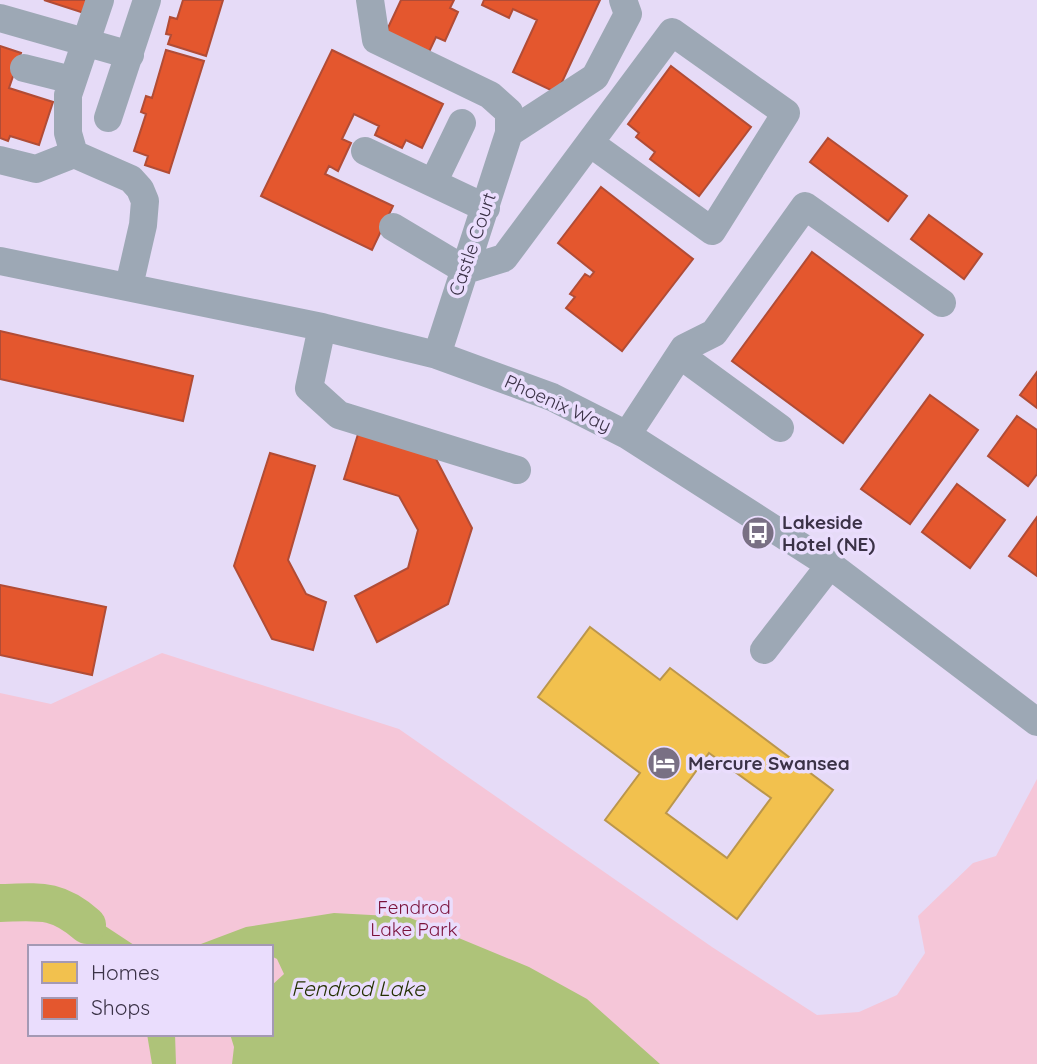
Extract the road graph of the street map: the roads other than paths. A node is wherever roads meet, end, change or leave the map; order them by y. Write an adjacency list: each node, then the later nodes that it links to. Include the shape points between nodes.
1 (100, 0): 6 (street)
2 (147, 0): 7 (street)
3 (370, 0): 12 (street, via 376,40 490,95 509,112)
4 (623, 0): 12 (street, via 628,14 595,77)
5 (0, 18): 6 (street)
6 (86, 42): 7 (street); 9 (street)
7 (130, 55): 10 (street)
8 (24, 68): 9 (street)
9 (72, 80): 15 (street, via 68,133)
10 (108, 118)
11 (462, 122): 17 (street)
12 (509, 133): 18 (street, Castle Court)
13 (590, 144): 13 (street, via 673,32 786,113 712,231); 21 (street, via 504,258)
14 (365, 151): 17 (street)
15 (75, 154): 16 (street, via 36,169); 22 (street, via 131,179 145,201)
16 (0, 160)
17 (433, 183): 18 (street)
18 (486, 208): 21 (street, Castle Court)
19 (393, 228): 21 (street)
20 (0, 261): 22 (street, Phoenix Way)
21 (465, 270): 25 (street, Castle Court)
22 (129, 286): 24 (street, Phoenix Way)
23 (942, 303): 26 (street, via 805,206 714,333 684,348)
24 (322, 327): 25 (street, Phoenix Way); 29 (street, via 309,388 339,415)
25 (437, 355): 28 (street, Phoenix Way, via 552,397)
26 (680, 355): 27 (street); 28 (street)
27 (780, 428)
28 (627, 435): 30 (street, Phoenix Way)
29 (517, 470)
30 (830, 565): 31 (street); 32 (street, Phoenix Way)
31 (764, 650)
32 (1037, 722)

